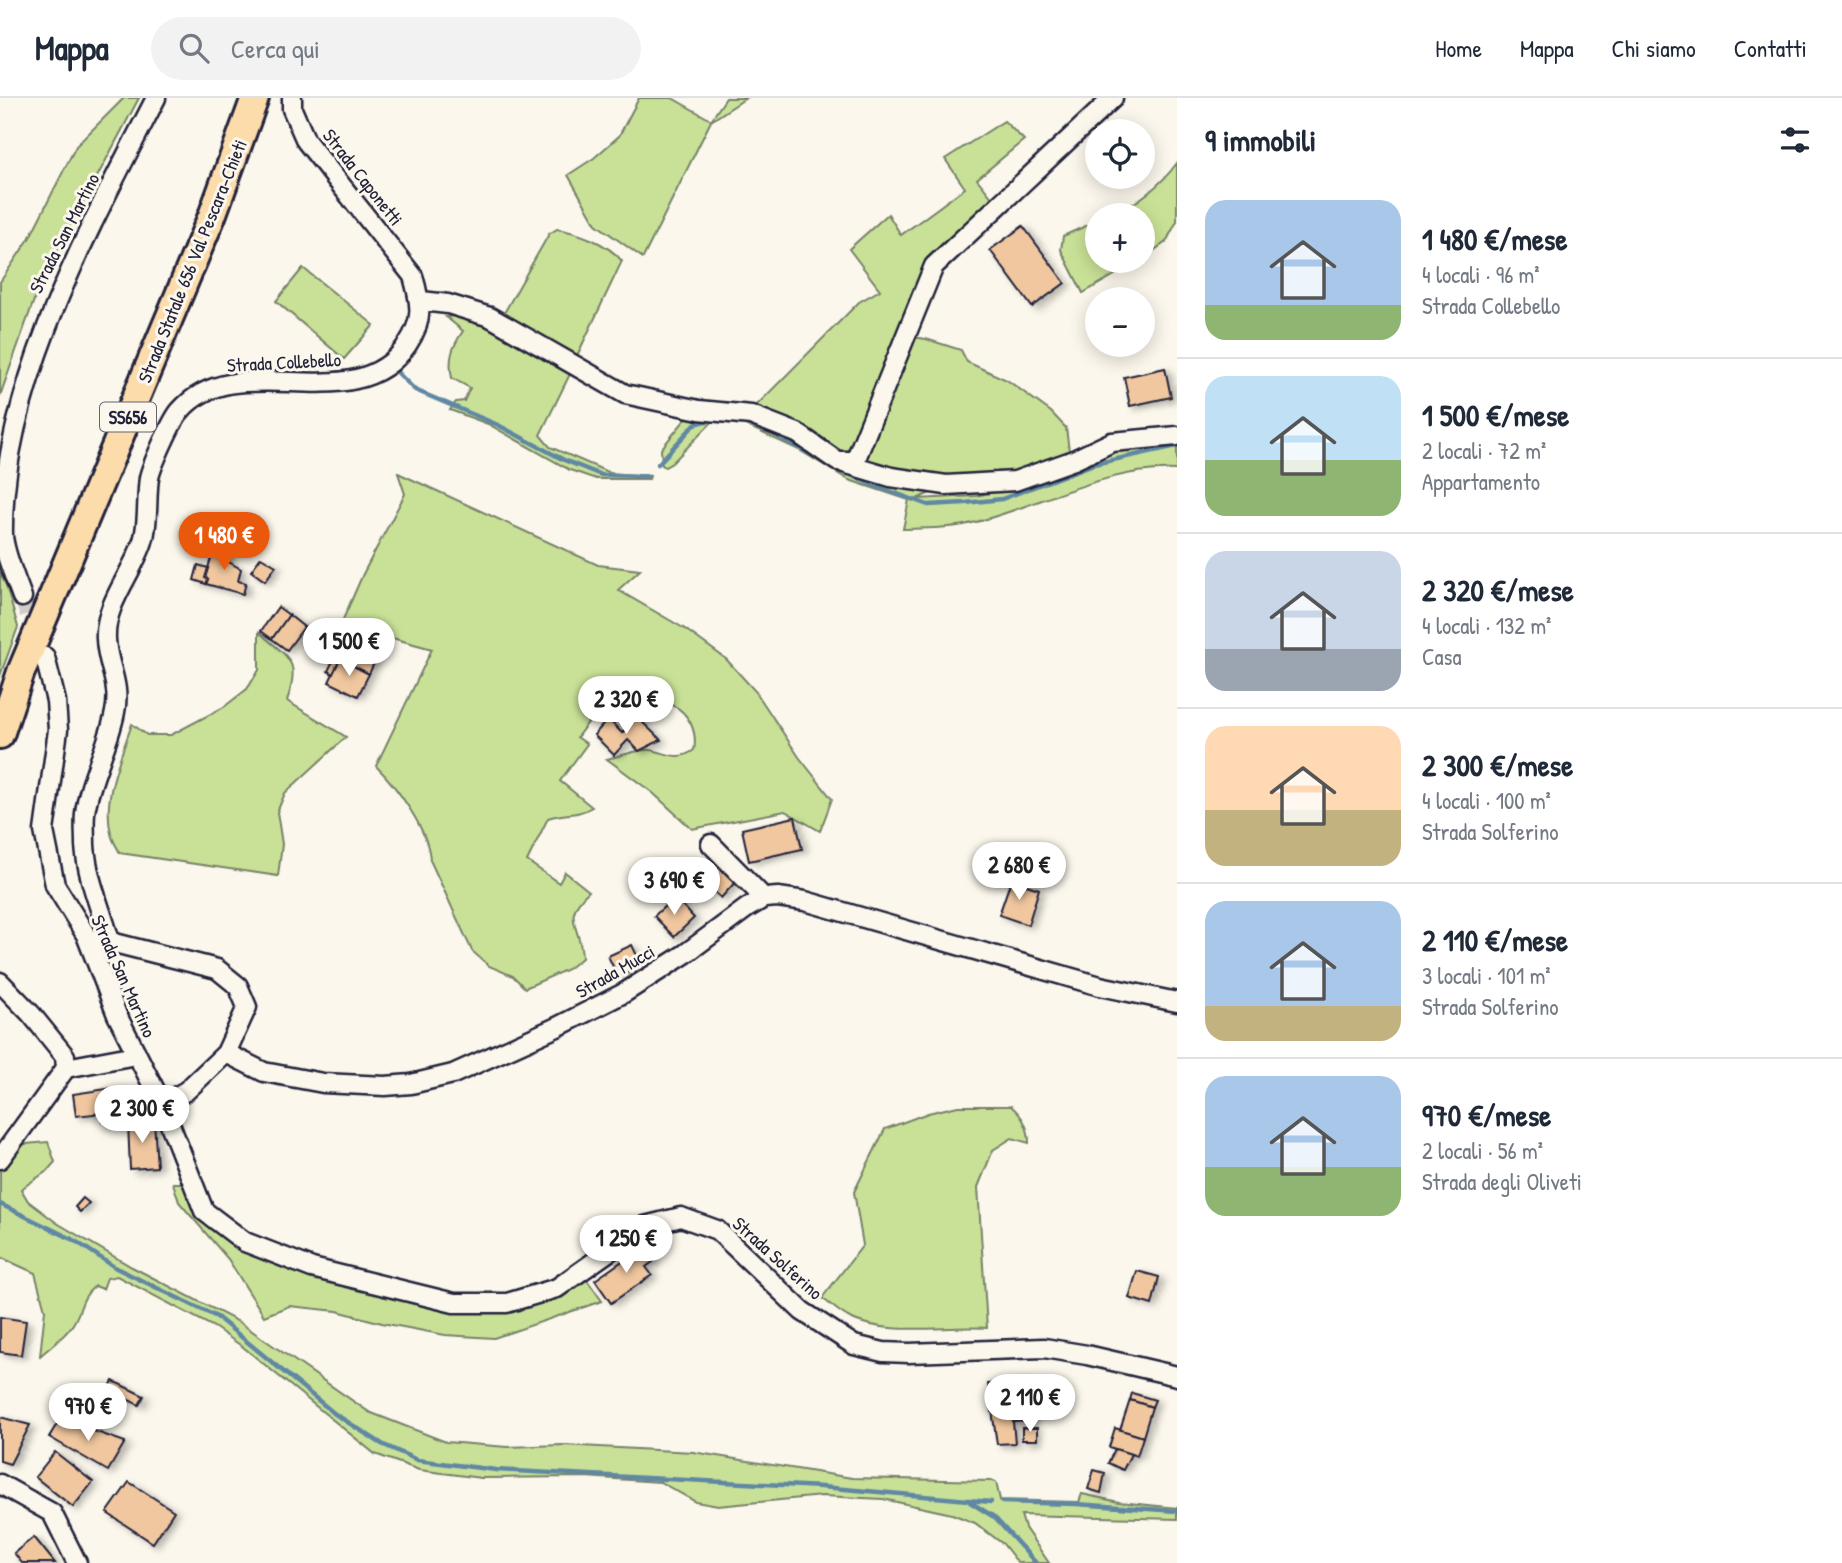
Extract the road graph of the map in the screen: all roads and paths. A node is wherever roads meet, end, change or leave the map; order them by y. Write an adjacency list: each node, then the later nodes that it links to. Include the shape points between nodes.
1 (156, 98): 8 (street, Strada San Martino, via 77,250 31,354 9,430)
2 (255, 98): 11 (highway, Strada Statale 656 Val Pescara-Chieti / SS656, via 212,216 21,672)
3 (292, 98): 5 (street, Strada Caponetti, via 306,141 413,276)
4 (1113, 98): 7 (street, via 934,266 855,461)
5 (421, 301): 7 (street, via 490,317 625,394 699,410 751,415 797,433); 15 (street, Strada Collebello, via 416,331 398,358 364,378 335,383 226,383 196,394 177,414 149,475 144,540 111,611 105,638 118,690 85,812 85,844 88,875)
6 (1177, 436): 7 (street, via 1112,442 1015,481 946,485 891,477)
7 (837, 461)
8 (1, 539): 9 (street, Strada San Martino)
9 (22, 597)
10 (45, 657): 14 (street, Strada San Martino, via 58,730 44,831 55,885)
11 (0, 736)
12 (711, 844): 13 (street)
13 (764, 898): 17 (street, via 805,901 1100,986); 18 (street, Strada Mucci, via 624,993 453,1074 386,1086 323,1083 264,1072)
14 (86, 935): 15 (street); 19 (street, Strada San Martino)
15 (110, 941): 18 (street, via 217,969 239,986 247,1007)
16 (0, 982): 20 (street, via 65,1056)
17 (1177, 1002)
18 (226, 1054): 21 (street, via 187,1091)
19 (136, 1055): 20 (street); 21 (street, Strada San Martino)
20 (66, 1068): 22 (street)
21 (162, 1104): 23 (street, Strada Solferino, via 204,1211 245,1242 312,1268 454,1303 507,1303 557,1288 645,1226 681,1217 717,1230 802,1311 854,1345 909,1353 1044,1348)
22 (0, 1159)
23 (1177, 1376)
24 (0, 1484): 25 (street, via 52,1513)
25 (77, 1563)

